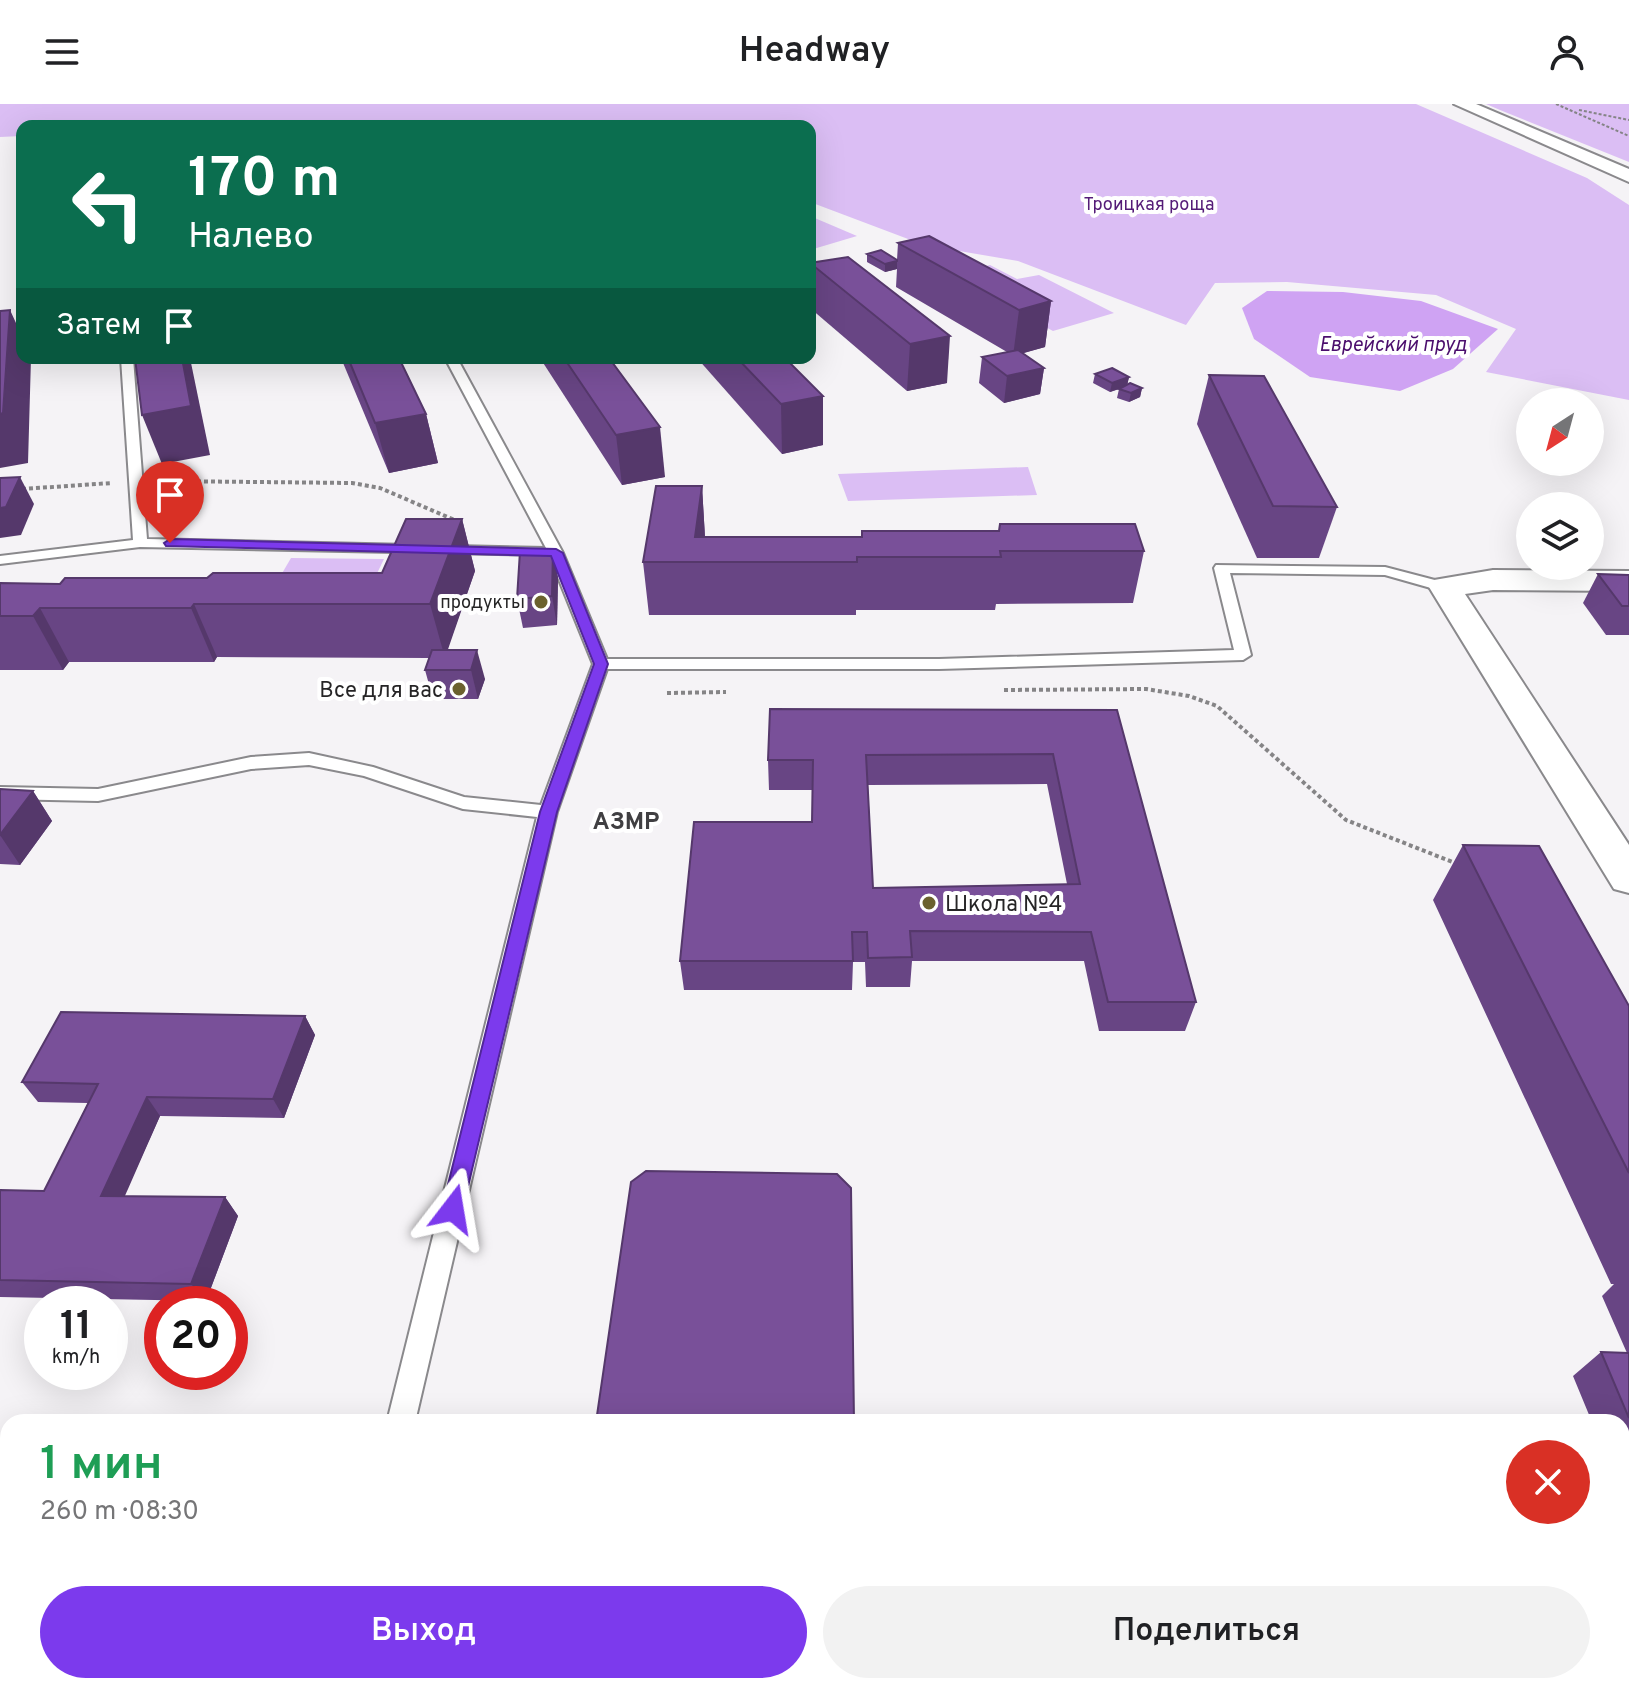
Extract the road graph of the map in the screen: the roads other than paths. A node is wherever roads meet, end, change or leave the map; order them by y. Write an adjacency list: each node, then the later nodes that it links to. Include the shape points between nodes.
1 (1462, 104): 2 (street)
2 (1629, 176)
3 (127, 364): 5 (lane)
4 (454, 364): 6 (lane)
5 (140, 543): 6 (lane, via 407,555); 7 (lane)
6 (556, 553): 10 (lane)
7 (0, 560)
8 (1629, 581): 9 (street, via 1493,580)
9 (1445, 587): 10 (lane, via 1385,571 1221,568 1243,655 939,664); 13 (street)
10 (601, 664): 12 (lane)
11 (0, 793): 12 (lane, via 98,795 251,763 309,759 367,771 463,803)
12 (548, 812): 14 (lane)
13 (1629, 878)
14 (403, 1414)

